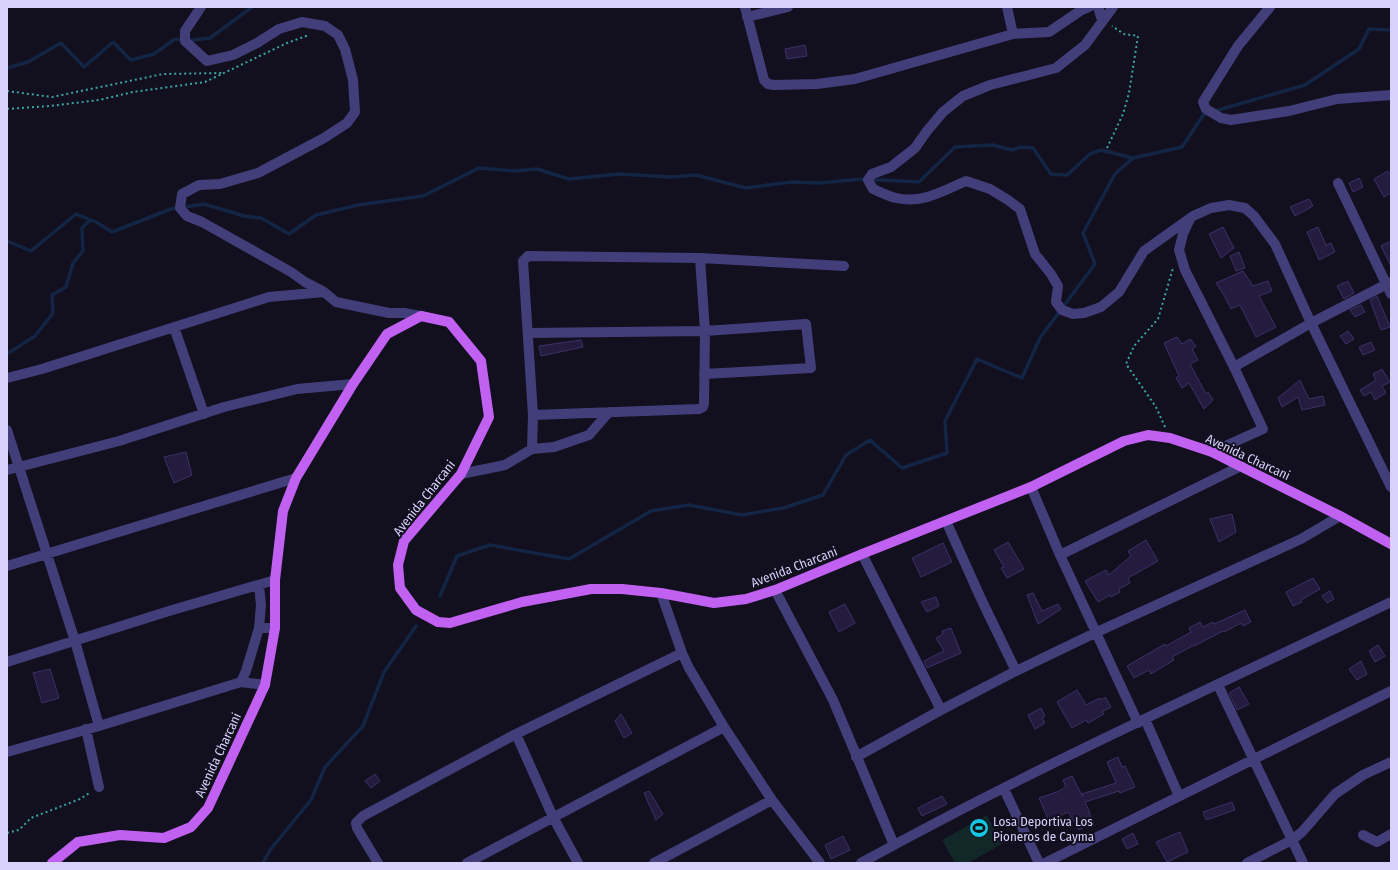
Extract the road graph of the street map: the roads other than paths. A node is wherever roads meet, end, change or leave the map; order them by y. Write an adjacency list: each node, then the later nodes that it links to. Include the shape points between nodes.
1 (201, 7): 17 (street, via 185,31 185,41 207,61 233,55 279,29 302,22 325,26 338,35 346,50 353,80 355,112 347,123 258,173 220,184 199,185 182,194 180,208 187,216)
2 (788, 7): 8 (street)
3 (1007, 7): 10 (street)
4 (1089, 7): 10 (street, via 1049,32)
5 (1098, 7): 9 (street)
6 (1113, 7): 9 (street)
7 (1270, 7): 11 (street, via 1238,46 1203,102 1206,109 1221,118 1231,120 1289,111 1337,99)
8 (746, 12): 10 (street, via 764,80 768,84 817,84 855,79)
9 (1102, 20): 13 (street, via 1085,45 1056,68 990,85 963,96 943,112 915,148 891,167 872,174 868,180 873,189 896,198 914,200 932,197 966,182 990,189 1008,200 1020,209 1035,254 1058,286 1056,302 1062,310 1073,314 1102,307 1119,292 1144,252)
10 (1013, 34)
11 (1391, 95)
12 (1338, 183): 16 (street)
13 (1190, 218): 19 (street, via 1211,208 1229,205 1245,208 1275,244); 23 (street, via 1179,250 1184,270)
14 (700, 258): 15 (street); 21 (street); 22 (street, via 528,256 523,261)
15 (844, 266)
16 (1390, 287): 19 (street)
17 (324, 292): 18 (street, via 336,302 389,313); 20 (street, via 269,297)
18 (421, 316): 26 (main road, Avenida Charcani, via 387,334); 36 (main road, Avenida Charcani, via 448,322 481,361 489,417)
19 (1311, 323): 23 (street); 39 (street)
20 (174, 327): 25 (street); 28 (street)
21 (705, 331): 22 (street); 24 (street); 24 (street, via 806,324 811,368)
22 (528, 333): 29 (street)
23 (1234, 368): 32 (street, via 1264,429)
24 (704, 374): 27 (street, via 704,404 699,409)
25 (7, 378)
26 (353, 384): 28 (street, via 297,389); 37 (main road, Avenida Charcani)
27 (609, 412): 29 (street); 31 (street, via 589,435 554,447)
28 (204, 414): 34 (street, via 119,441)
29 (533, 415): 31 (street)
30 (7, 430): 34 (street)
31 (532, 449): 36 (street, via 505,465)
32 (1212, 452): 33 (main road, Avenida Charcani); 38 (main road, Avenida Charcani, via 1170,438 1148,435 1124,441)
33 (1241, 466): 40 (main road, Avenida Charcani); 45 (street)
34 (18, 467): 35 (street); 43 (street)
35 (7, 470)
36 (461, 474): 50 (main road, Avenida Charcani, via 404,541 398,565 400,588 416,610 438,622 450,623 522,602 591,589)
37 (296, 478): 43 (street); 47 (main road, Avenida Charcani, via 283,511)
38 (1031, 487): 41 (main road, Avenida Charcani); 45 (street)
39 (1391, 487)
40 (1340, 516): 42 (main road, Avenida Charcani); 54 (street, via 1301,539)
41 (946, 521): 44 (main road, Avenida Charcani); 58 (street)
42 (1391, 544)
43 (47, 553): 46 (street); 55 (street)
44 (862, 554): 49 (main road, Avenida Charcani); 63 (street)
45 (1060, 555): 54 (street)
46 (7, 566)
47 (275, 580): 48 (street); 53 (main road, Avenida Charcani)
48 (259, 585): 52 (street); 55 (street)
49 (775, 590): 50 (main road, Avenida Charcani, via 746,599 714,603); 70 (street, via 833,700)
50 (661, 593): 56 (street)
51 (1391, 602): 61 (street)
52 (259, 628): 53 (street); 59 (street)
53 (275, 628): 60 (main road, Avenida Charcani)
54 (1097, 632): 58 (street); 64 (street)
55 (75, 642): 57 (street); 65 (street)
56 (682, 653): 66 (street); 68 (street)
57 (7, 662)
58 (1016, 671): 63 (street)
59 (241, 682): 60 (street); 65 (street)
60 (265, 685): 82 (main road, Avenida Charcani, via 208,808 190,827 164,838 120,835 78,842)
61 (1218, 685): 64 (street); 71 (street)
62 (1391, 691): 71 (street)
63 (941, 710): 70 (street)
64 (1142, 721): 74 (street); 75 (street)
65 (99, 726): 67 (street)
66 (724, 727): 76 (street); 77 (street)
67 (86, 729): 69 (street); 73 (street)
68 (516, 734): 77 (street); 83 (street, via 363,816 356,823 357,828)
69 (7, 752)
70 (856, 757): 81 (street)
71 (1254, 759): 75 (street); 80 (street)
72 (1391, 762): 80 (street, via 1363,775 1335,794)
73 (99, 787)
74 (1004, 789): 81 (street); 89 (street)
75 (1179, 796): 90 (street)
76 (772, 800): 86 (street); 87 (street)
77 (554, 817): 84 (street); 85 (street)
78 (1391, 834): 79 (street, via 1378,842)
79 (1363, 835)
80 (1292, 840): 91 (street); 92 (street)
81 (894, 845): 88 (street)
82 (52, 863)
83 (378, 863)
84 (467, 863)
85 (578, 863)
86 (654, 863)
87 (820, 863)
88 (861, 863)
89 (1039, 863)
90 (1045, 863)
91 (1248, 863)
92 (1303, 863)

